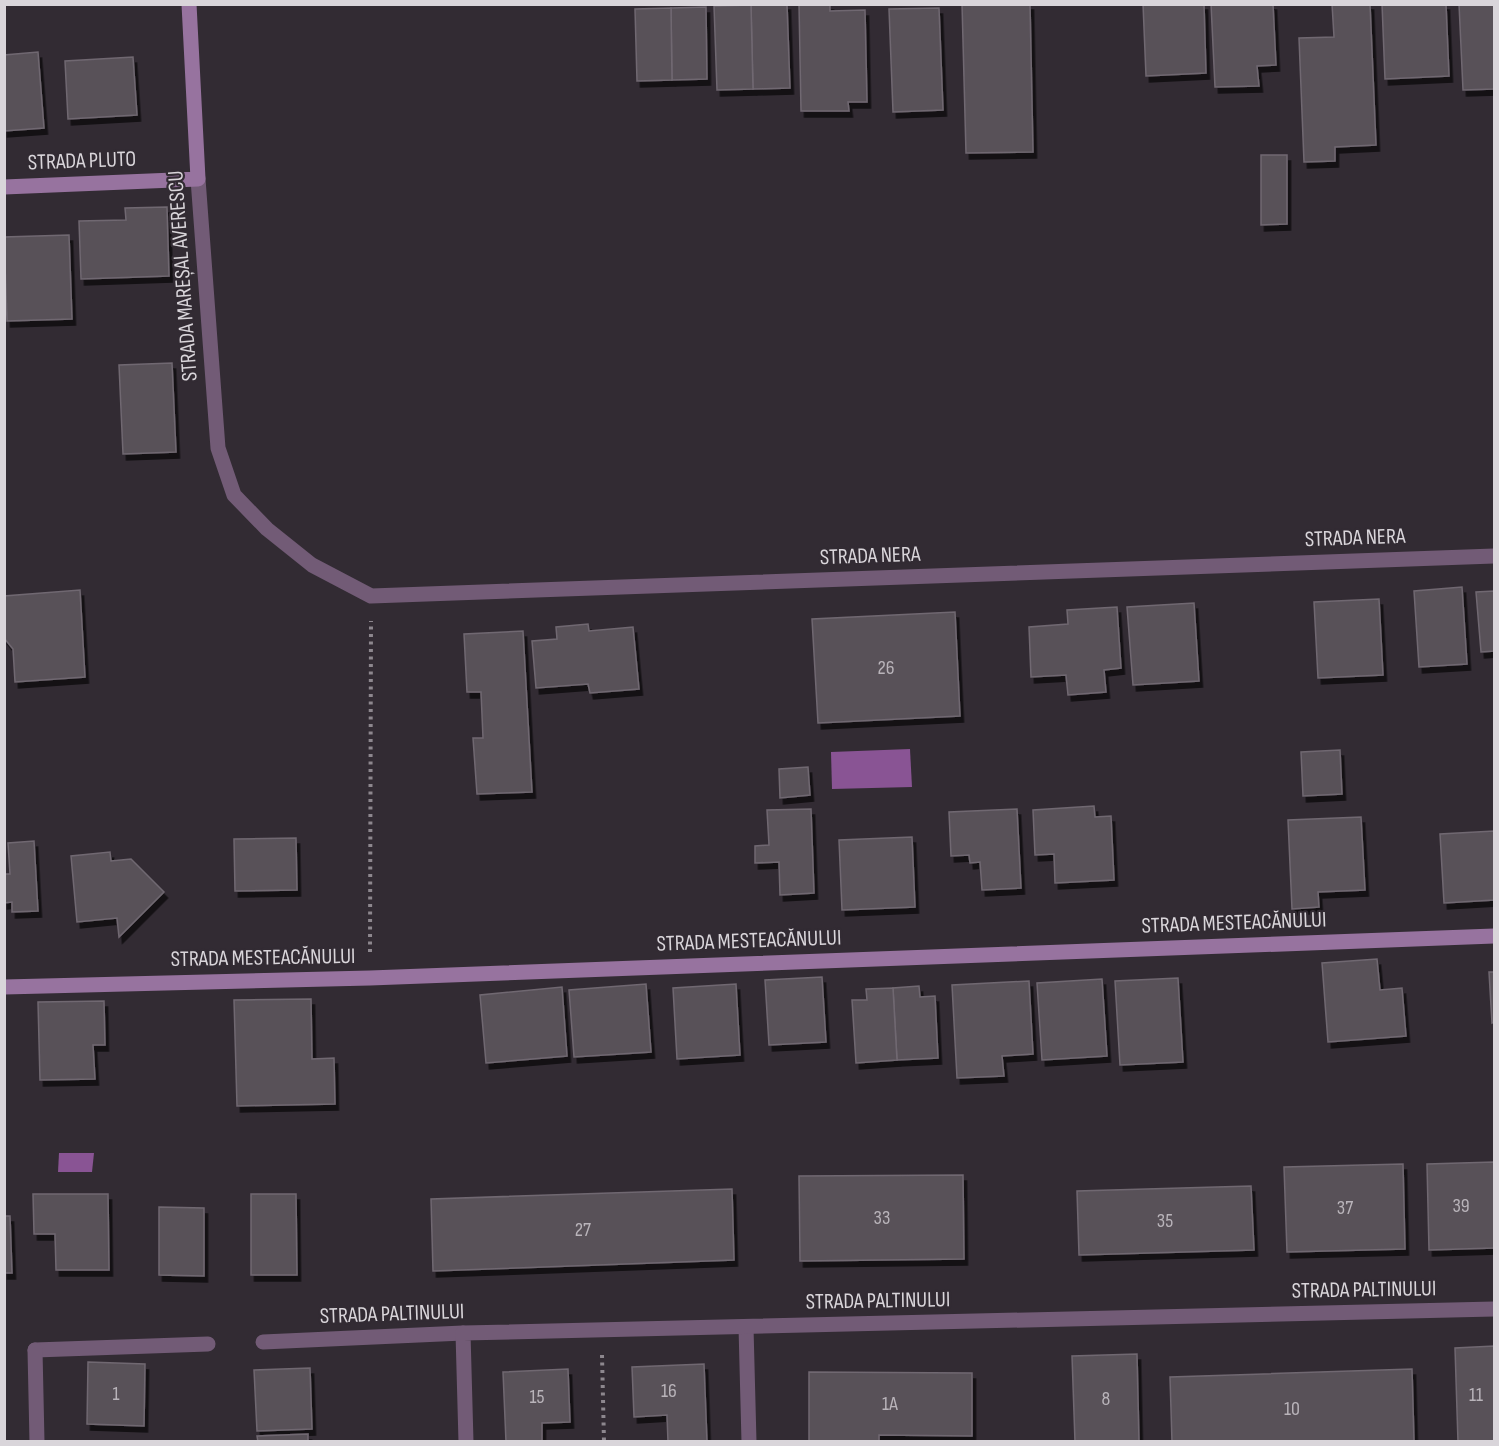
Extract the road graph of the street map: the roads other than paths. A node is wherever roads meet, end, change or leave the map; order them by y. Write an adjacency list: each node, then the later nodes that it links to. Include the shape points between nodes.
1 (189, 4): 2 (street, STRADA MAREȘAL AVERESCU)
2 (198, 179): 3 (street, STRADA PLUTO); 4 (street, STRADA MAREȘAL AVERESCU, via 218,447 234,495)
3 (4, 187)
4 (267, 529): 5 (street, STRADA NERA, via 312,565 371,596)
5 (1494, 556)
6 (1494, 936): 7 (street, STRADA MESTEACĂNULUI, via 370,978)
7 (4, 987)
8 (1494, 1309): 9 (street, STRADA PALTINULUI)
9 (746, 1327): 10 (street, STRADA PALTINULUI); 15 (street)
10 (462, 1333): 11 (street, STRADA PALTINULUI); 14 (street)
11 (263, 1342)
12 (208, 1344): 13 (street, via 35,1350)
13 (37, 1442)
14 (465, 1442)
15 (749, 1442)

